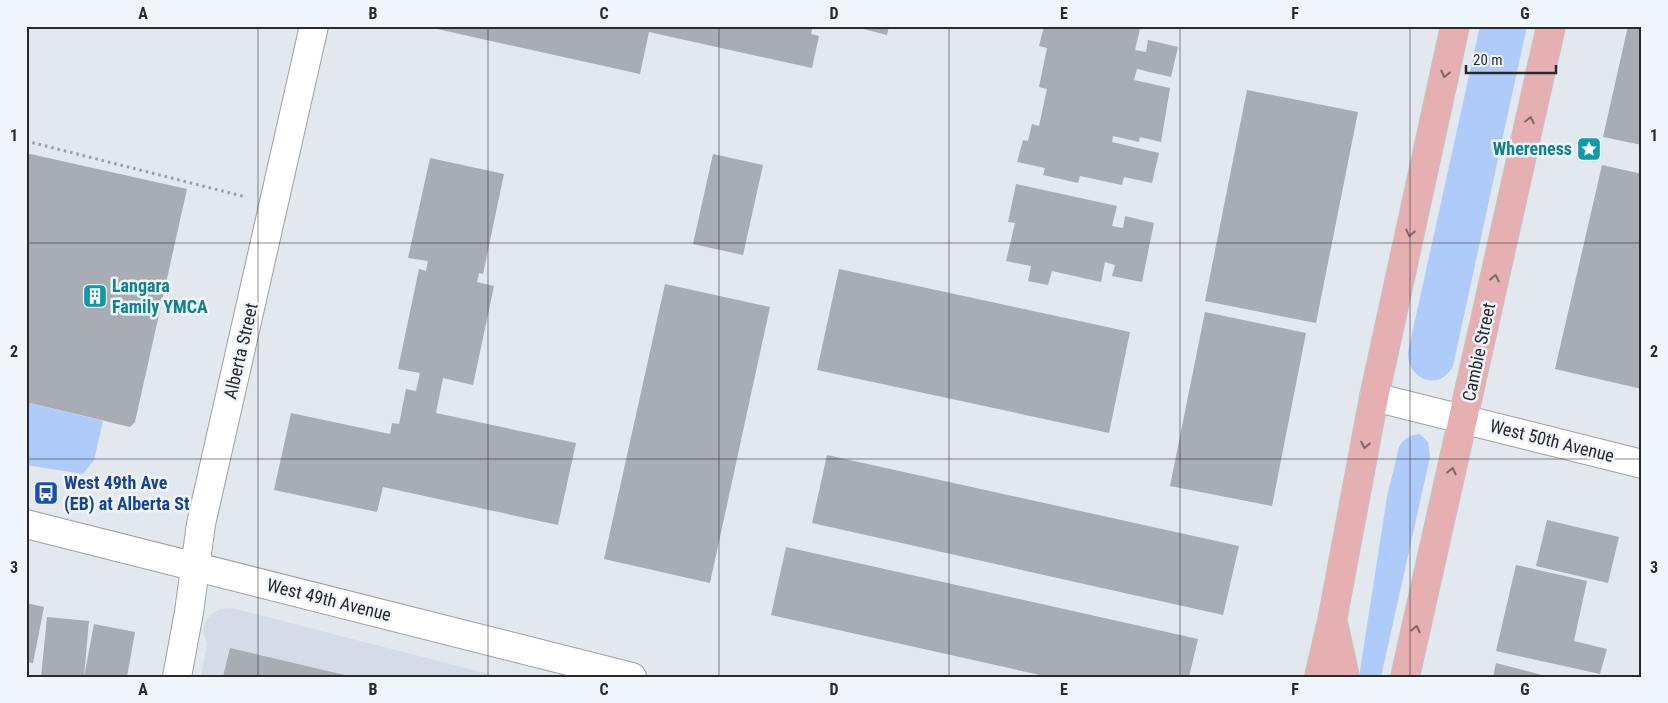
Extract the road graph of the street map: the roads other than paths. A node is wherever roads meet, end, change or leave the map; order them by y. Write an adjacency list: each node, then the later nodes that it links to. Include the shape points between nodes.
1 (314, 26): 8 (street, Alberta Street, via 202,524)
2 (1455, 26): 4 (main road, one-way to 4)
3 (1551, 26): 5 (main road, Cambie Street, one-way to 3)
4 (1374, 397): 5 (street, West 50th Avenue); 9 (main road, one-way to 9)
5 (1464, 419): 6 (street, West 50th Avenue); 14 (main road, Cambie Street, one-way to 5)
6 (1642, 464)
7 (26, 524): 8 (street, West 49th Avenue)
8 (196, 567): 10 (street, Alberta Street); 11 (street, West 49th Avenue)
9 (1332, 621): 12 (main road); 13 (main road)
10 (177, 677)
11 (632, 677)
12 (1319, 677)
13 (1345, 677)
14 (1404, 677)

